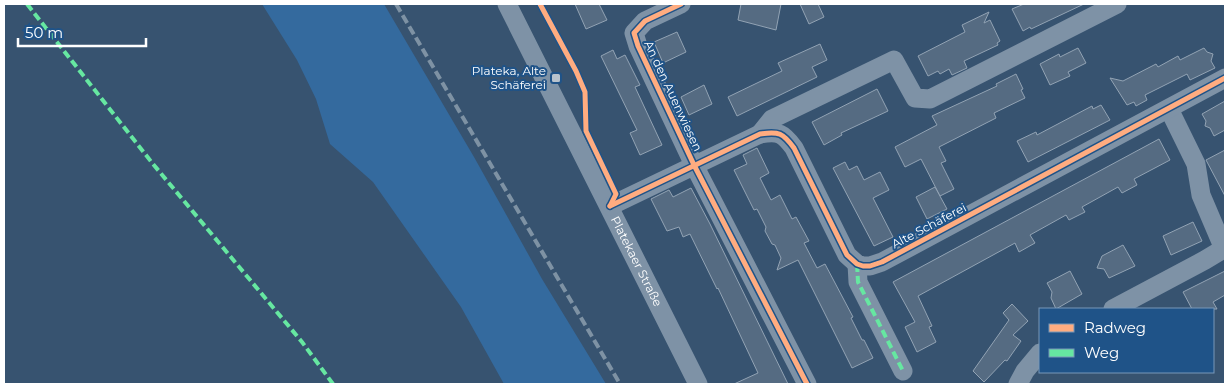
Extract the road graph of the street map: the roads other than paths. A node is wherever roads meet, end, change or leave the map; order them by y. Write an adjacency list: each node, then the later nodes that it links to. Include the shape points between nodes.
1 (507, 4): 8 (street, Platekaer Straße)
2 (681, 4): 7 (street, An den Auenwiesen, via 645,22 634,32)
3 (1117, 4): 6 (street, via 930,99 915,98 894,60 772,119)
4 (1225, 78): 5 (street, Alte Schäferei)
5 (1169, 109): 9 (street, via 1196,164 1201,195); 10 (street, Alte Schäferei, via 882,262 870,266)
6 (760, 134): 7 (street); 10 (street, via 775,131 790,142 843,248)
7 (694, 165): 8 (street); 15 (street)
8 (610, 206): 14 (street, Platekaer Straße)
9 (1224, 248): 11 (street)
10 (857, 264): 13 (street, via 858,282)
11 (1114, 308)
12 (1039, 354): 16 (street)
13 (902, 371)
14 (698, 384)
15 (807, 384)
16 (1018, 384)

